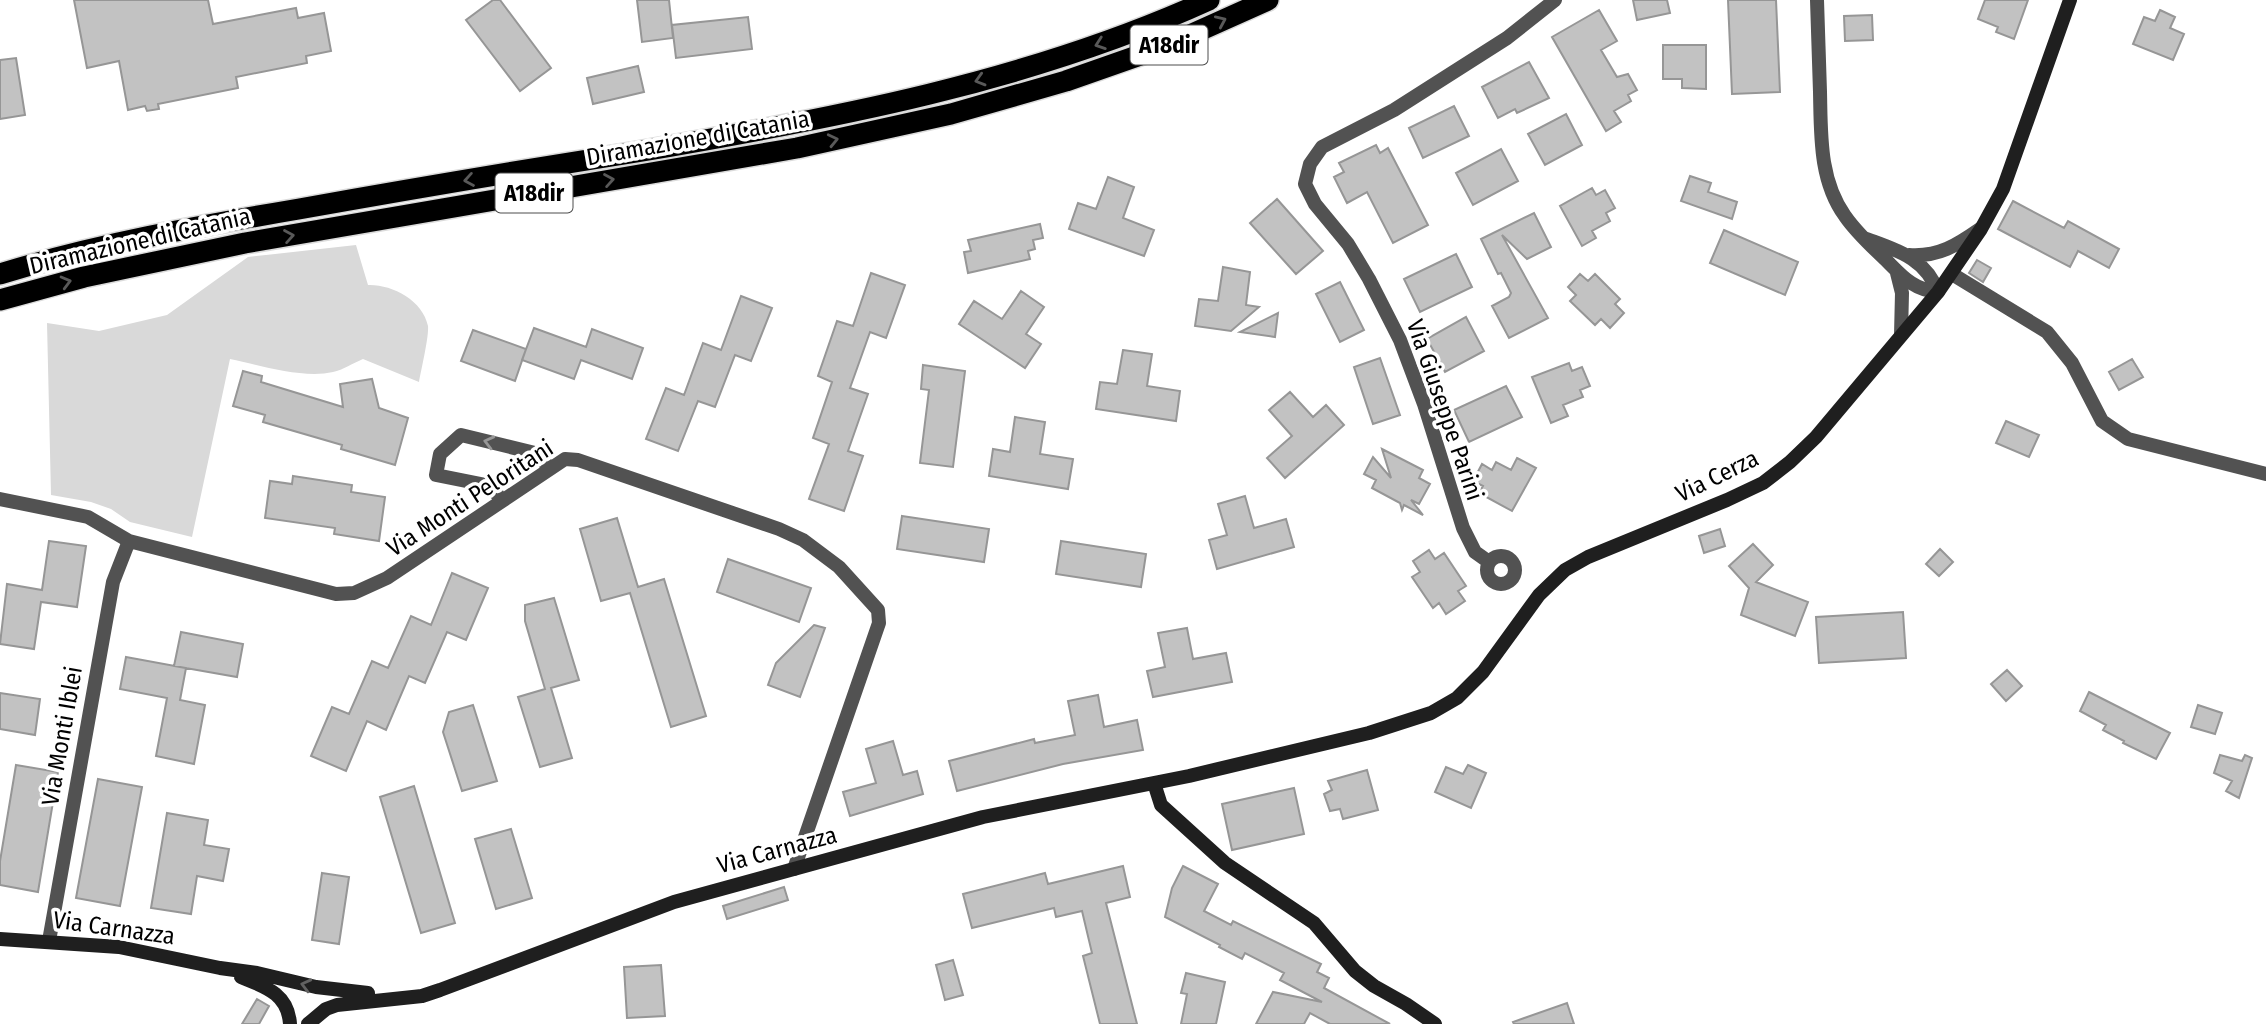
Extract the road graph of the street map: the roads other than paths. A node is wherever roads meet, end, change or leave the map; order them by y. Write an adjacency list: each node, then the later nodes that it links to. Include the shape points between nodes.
1 (1209, 0): 8 (highway, Diramazione di Catania / A18dir, one-way to 8, via 1150,27 1071,54 791,126)
2 (1268, 0): 15 (highway, Diramazione di Catania / A18dir, one-way to 2, via 245,243 797,148 951,114 1163,47)
3 (1555, 0): 22 (street, Via Giuseppe Parini, via 1507,38 1394,110 1322,147 1310,164 1306,184 1315,204 1348,244 1400,340 1463,528 1475,552)
4 (1817, 0): 7 (street, via 1826,177 1844,215)
5 (2070, 0): 6 (main road, Via Cerza, via 2003,189)
6 (1981, 229): 9 (street, via 1940,253); 13 (main road, Via Cerza)
7 (1864, 238): 9 (street); 11 (street)
8 (116, 244): 10 (highway); 12 (highway, Diramazione di Catania / A18dir)
9 (1905, 255): 14 (street, via 1928,270)
10 (0, 262)
11 (1897, 273): 14 (street, via 1918,288); 16 (street, via 1902,293)
12 (0, 274)
13 (1952, 274): 14 (main road, Via Cerza); 18 (street, via 2047,332 2072,363 2102,421 2128,439)
14 (1938, 292): 16 (main road, Via Cerza)
15 (0, 300)
16 (1901, 335): 23 (main road, Via Cerza, via 1790,462 1763,483 1565,570 1539,595 1483,671 1457,698 1432,713 1404,724)
17 (550, 468): 20 (street, Via Monti Peloritani); 20 (street, one-way to 20, via 535,453 461,435 440,454 436,475 491,486); 24 (street, Via Monti Peloritani, via 565,459 578,460 779,529 803,540 839,567 878,610 876,634)
18 (2266, 474)
19 (0, 499): 21 (street, Via Monti Peloritani, via 88,517)
20 (502, 501): 21 (street, Via Monti Peloritani, via 387,579 354,593 336,594)
21 (128, 541): 26 (street, Via Monti Iblei, via 113,582)
22 (1489, 562)
23 (1154, 783): 24 (main road, Via Carnazza, via 983,817); 31 (main road, via 1161,805 1225,863 1314,923 1364,979)
24 (794, 869): 28 (main road, Via Carnazza, via 674,902)
25 (0, 939): 26 (main road, Via Carnazza)
26 (49, 941): 27 (main road, Via Carnazza, via 120,947)
27 (220, 968): 28 (main road, one-way to 27, via 339,991); 29 (main road, via 278,994)
28 (422, 996): 30 (main road, via 337,1005)
29 (290, 1024)
30 (308, 1024)
31 (1434, 1024)

